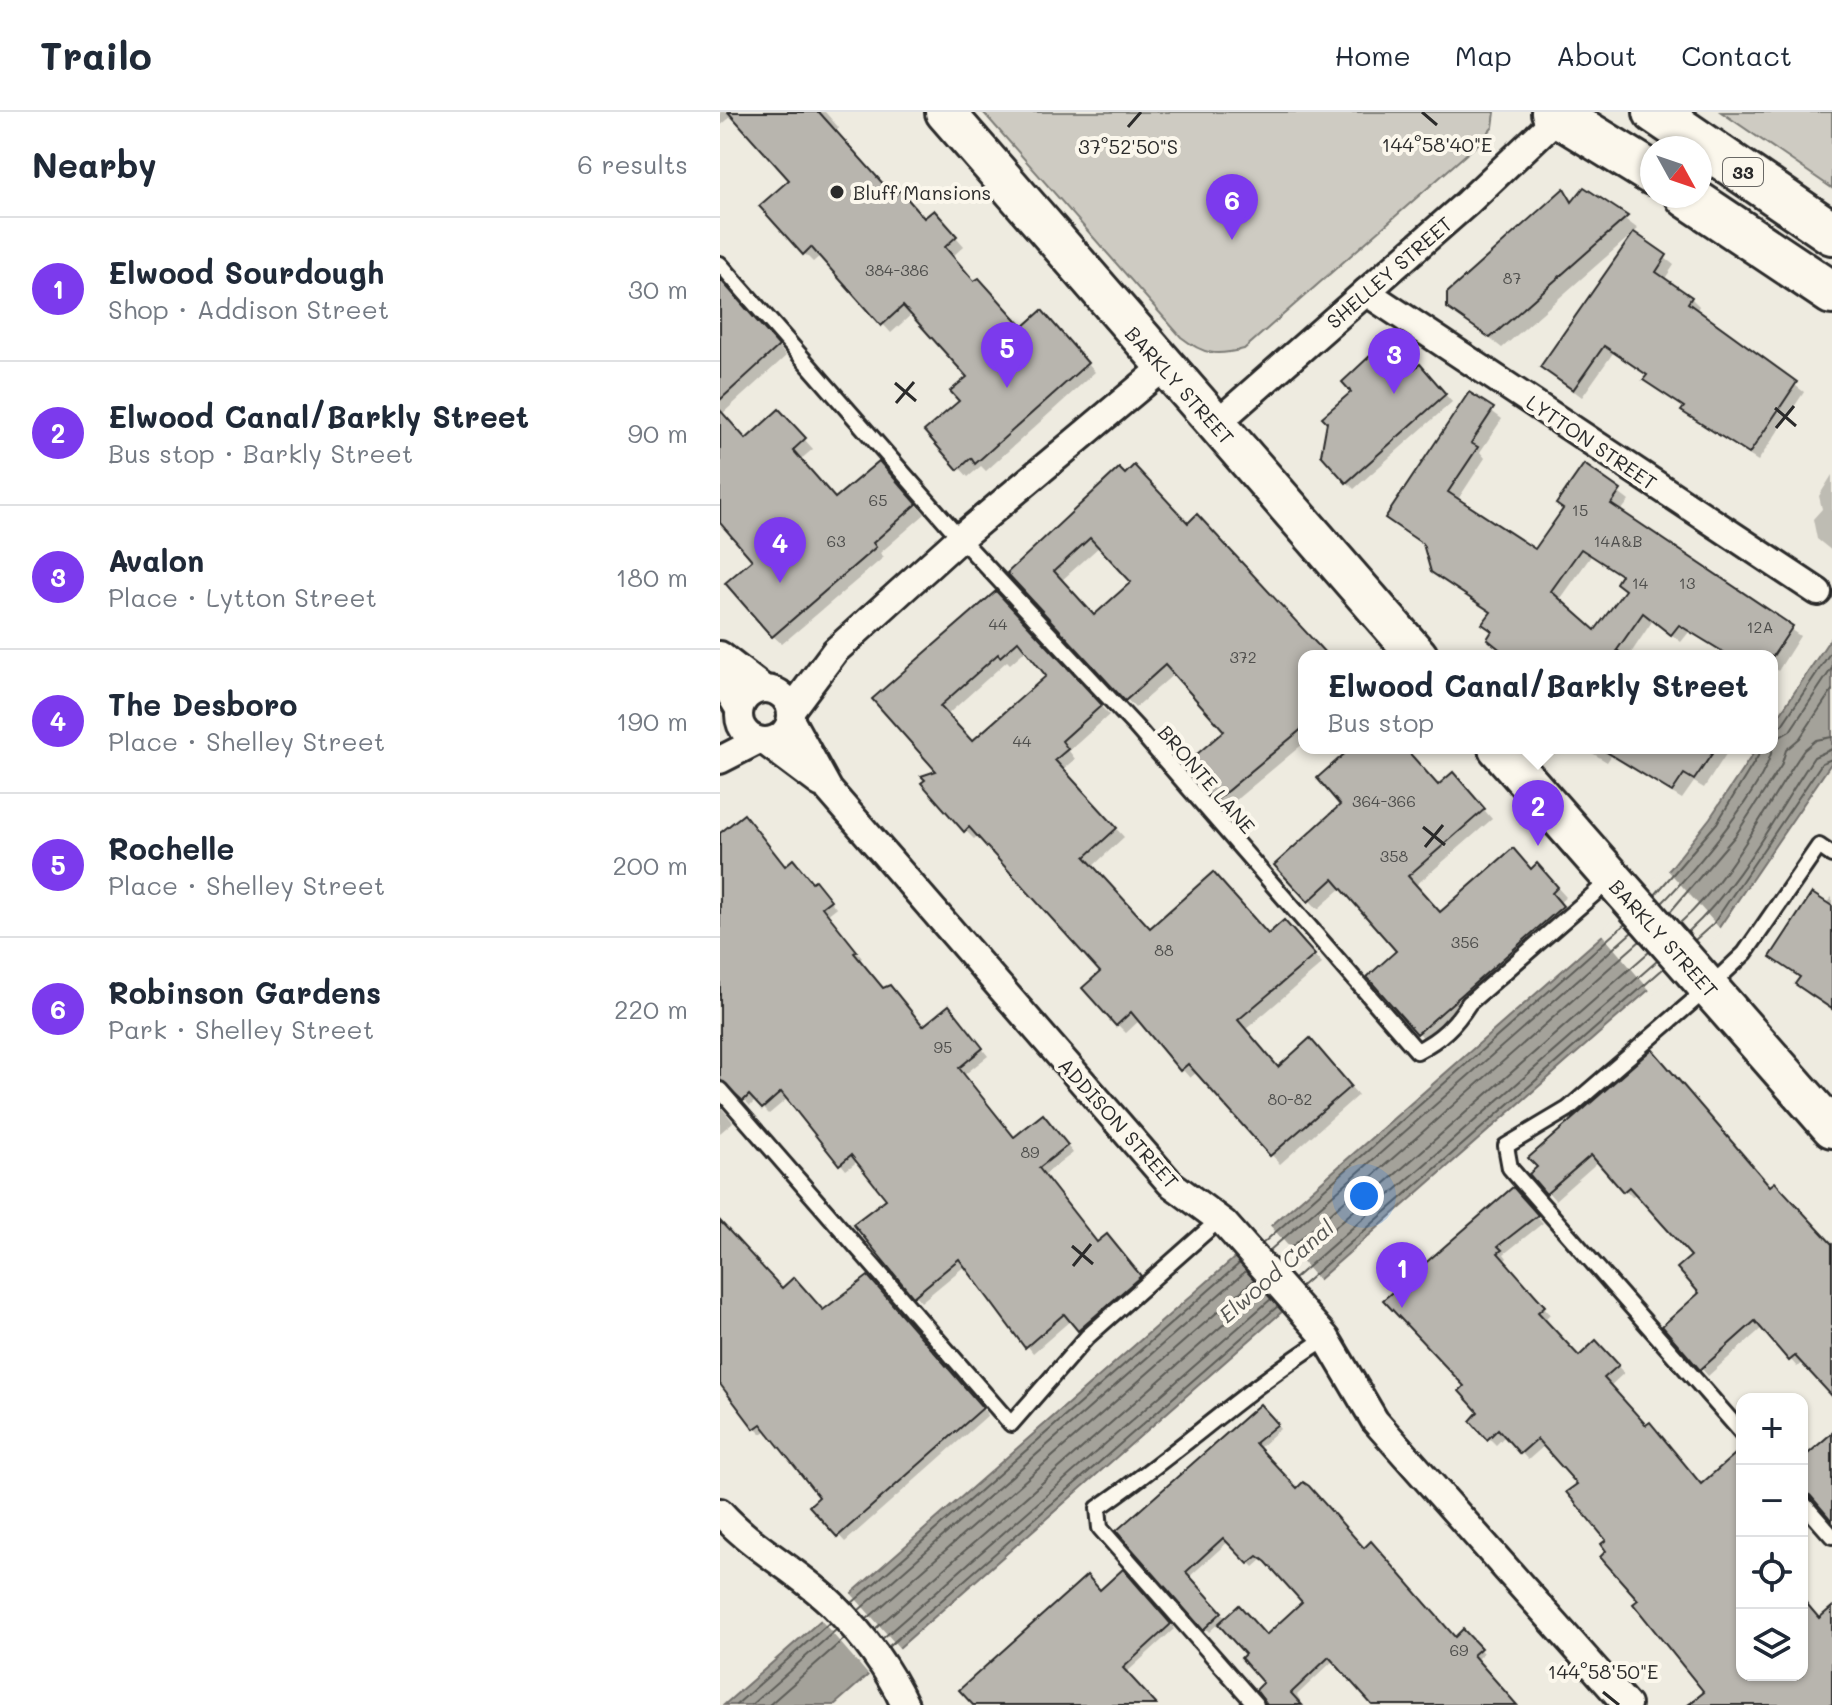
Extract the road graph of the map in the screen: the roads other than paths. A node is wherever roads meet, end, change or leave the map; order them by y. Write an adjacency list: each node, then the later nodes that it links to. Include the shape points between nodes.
1 (945, 112): 10 (main road, BARKLY STREET)
2 (1655, 112): 6 (main road, 33)
3 (1556, 114): 4 (main road); 8 (street, SHELLEY STREET)
4 (1640, 166)
5 (1705, 208): 9 (main road, 33)
6 (1832, 233)
7 (720, 264): 12 (lane, BRONTE LANE)
8 (1366, 292): 11 (street, SHELLEY STREET); 13 (street, LYTTON STREET)
9 (1832, 293)
10 (1164, 367): 11 (main road, BARKLY STREET); 12 (street)
11 (1216, 424): 14 (main road, BARKLY STREET)
12 (960, 538): 15 (street); 27 (lane, BRONTE LANE, via 1136,727 1417,1051 1437,1041 1469,1003)
13 (1818, 592)
14 (1413, 650)
15 (835, 651): 18 (street); 20 (street)
16 (720, 655): 18 (street)
17 (720, 677): 19 (street)
18 (767, 689): 19 (street, via 749,695); 20 (street, via 784,696)
19 (739, 713): 21 (street, via 744,732); 22 (street)
20 (791, 716): 21 (street, via 781,736); 25 (street, ADDISON STREET)
21 (760, 741): 24 (street); 25 (street, ADDISON STREET)
22 (720, 742)
23 (1503, 754): 27 (main road, BARKLY STREET)
24 (720, 760)
25 (829, 790): 31 (street, ADDISON STREET, via 1170,1183)
26 (1832, 855): 28 (lane, via 1819,846 1745,953)
27 (1619, 888): 28 (main road, BARKLY STREET)
28 (1700, 979): 30 (main road, BARKLY STREET); 33 (lane, via 1568,1109 1506,1146 1510,1168)
29 (720, 1090): 31 (lane, via 1011,1424 1087,1337)
30 (1832, 1128)
31 (1220, 1219): 32 (street, ADDISON STREET)
32 (1318, 1328): 38 (lane, via 1155,1469 1098,1508 1100,1528); 39 (street, ADDISON STREET, via 1375,1421)
33 (1736, 1426)
34 (1808, 1509): 36 (lane)
35 (720, 1512): 37 (street, via 734,1529 833,1605 888,1668)
36 (1832, 1536)
37 (901, 1703)
38 (1256, 1705)
39 (1627, 1705)

